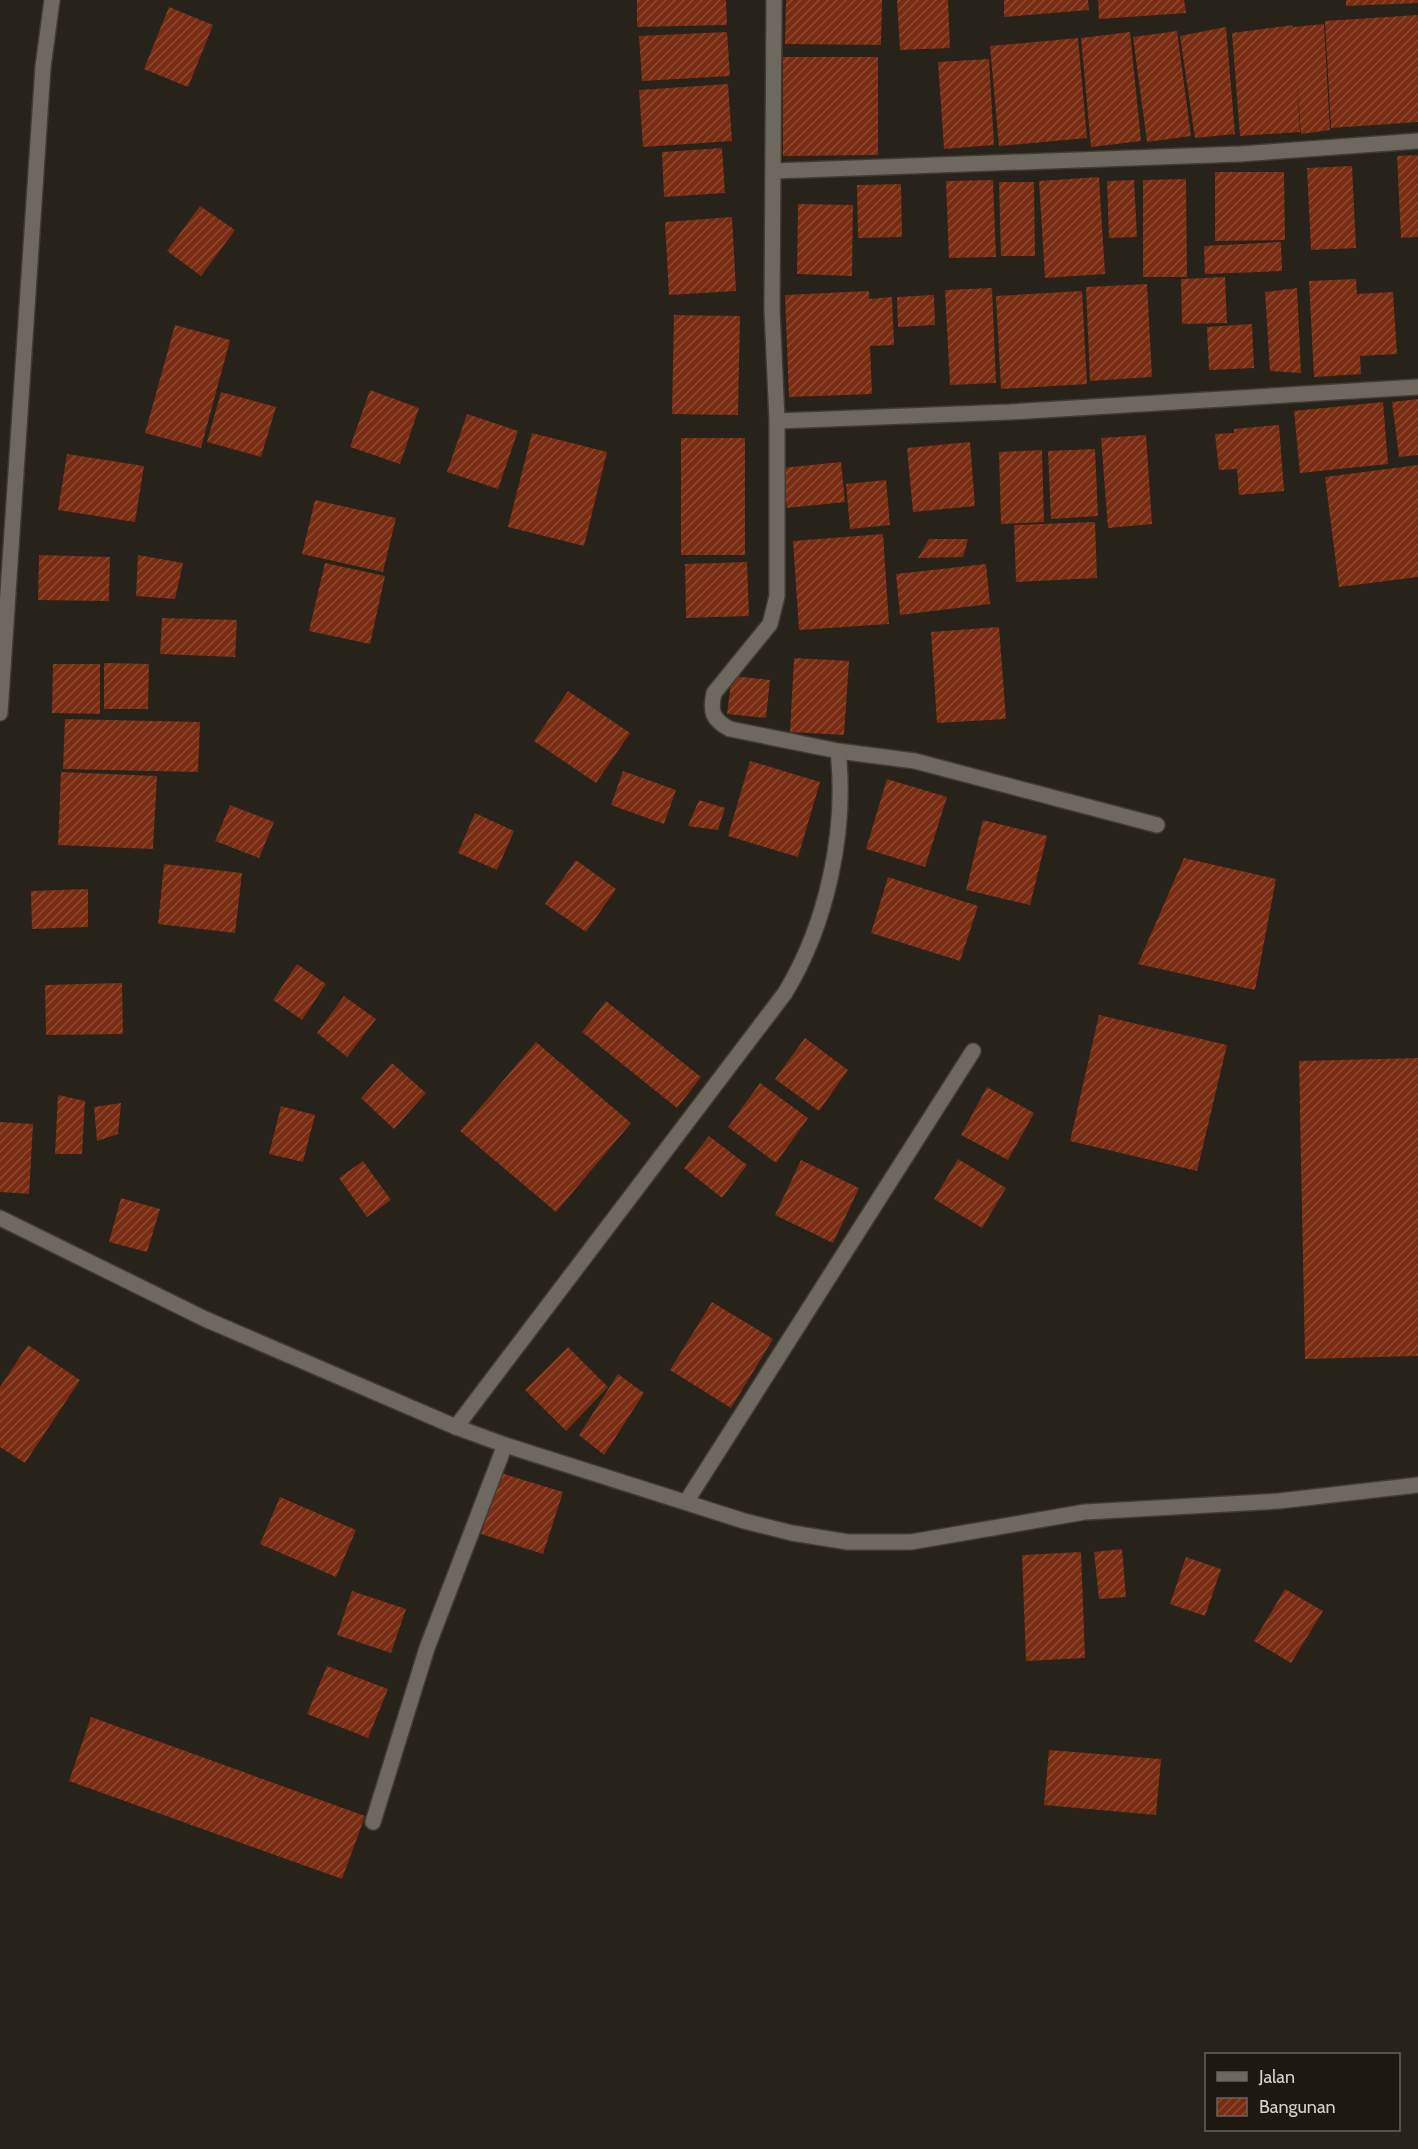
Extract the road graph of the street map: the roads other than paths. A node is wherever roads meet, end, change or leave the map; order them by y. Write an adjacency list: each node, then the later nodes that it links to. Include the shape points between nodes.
1 (52, 0): 7 (street, via 43,80)
2 (774, 0): 4 (street)
3 (1418, 141): 4 (street, via 1240,154)
4 (774, 171): 6 (street, via 772,310)
5 (1418, 387): 6 (street, via 1010,412)
6 (777, 421): 8 (street, via 775,610 770,624 714,693 714,717 730,729)
7 (0, 713)
8 (838, 751): 9 (street, via 947,768); 12 (street, via 842,784 838,836 823,905 800,968)
9 (1157, 825)
10 (973, 1051): 15 (street)
11 (0, 1218): 12 (street, via 205,1319)
12 (456, 1427): 13 (street)
13 (505, 1445): 15 (street); 16 (street, via 427,1648)
14 (1418, 1485): 15 (street, via 1280,1501 1085,1512 911,1542 848,1542 792,1533)
15 (686, 1502)
16 (373, 1822)

